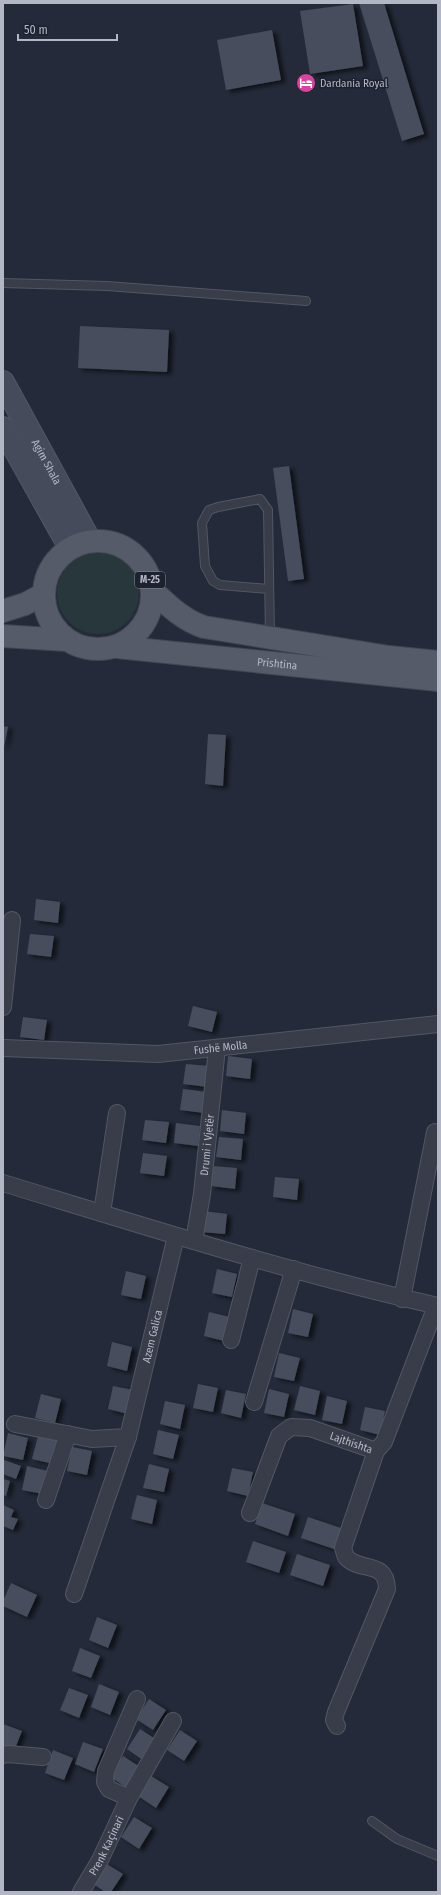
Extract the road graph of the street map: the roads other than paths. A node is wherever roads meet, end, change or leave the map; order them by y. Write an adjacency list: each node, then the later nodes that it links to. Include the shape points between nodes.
1 (3, 283): 2 (lane, via 107,286)
2 (306, 301)
3 (3, 382): 5 (main road, Agim Shala)
4 (3, 428): 5 (main road, Agim Shala)
5 (80, 545): 7 (main road, Prishtina / M-25, via 103,541 127,549 137,557 148,573); 8 (main road, Prishtina / M-25, via 60,557 51,568)
6 (269, 589): 6 (lane, via 268,510 260,499 209,510 202,523 205,566 214,581 220,585); 11 (lane)
7 (153, 591): 11 (main road, Prishtina / M-25, via 178,615 192,623); 13 (main road, Prishtina / M-25, via 151,609 144,625 132,638)
8 (44, 594): 9 (main road); 12 (main road, Prishtina / M-25, via 46,611 54,627)
9 (3, 611)
10 (3, 636): 12 (main road, M-25)
11 (270, 638): 14 (main road, Prishtina / M-25)
12 (66, 640): 13 (main road, Prishtina / M-25, via 82,648 100,650)
13 (117, 647): 15 (main road, Prishtina / M-25)
14 (438, 662)
15 (438, 680)
16 (12, 920): 17 (street)
17 (3, 1007)
18 (438, 1024): 20 (street, Fushë Molla)
19 (3, 1048): 20 (street, Fushë Molla, via 158,1054)
20 (217, 1048): 26 (street, Drumi i Vjetër, via 202,1194)
21 (117, 1113): 24 (street)
22 (435, 1132): 29 (street)
23 (3, 1183): 24 (street)
24 (102, 1213): 25 (street)
25 (176, 1236): 26 (street); 35 (street, Azem Galica)
26 (194, 1241): 27 (street)
27 (252, 1258): 28 (street); 31 (street)
28 (294, 1269): 29 (street); 32 (street)
29 (402, 1299): 30 (street)
30 (437, 1306): 36 (street, Lajthishta, via 384,1442)
31 (231, 1340)
32 (254, 1402)
33 (15, 1424): 34 (street)
34 (68, 1434): 35 (street, via 92,1439); 37 (street)
35 (128, 1437): 39 (street, Azem Galica)
36 (376, 1450): 38 (street, Lajthishta, via 310,1428 291,1427 279,1436); 42 (street, via 343,1548 346,1557 381,1572 387,1580 387,1589 336,1712 334,1720)
37 (46, 1500)
38 (250, 1512)
39 (74, 1594)
40 (137, 1699): 45 (street, via 106,1771 105,1782 110,1789)
41 (173, 1721): 45 (street, Prenk Kaçinari)
42 (337, 1726)
43 (3, 1755): 44 (street)
44 (43, 1757)
45 (129, 1798): 48 (street, Prenk Kaçinari, via 100,1860)
46 (372, 1821): 47 (lane, via 397,1839)
47 (438, 1856)
48 (81, 1892)

